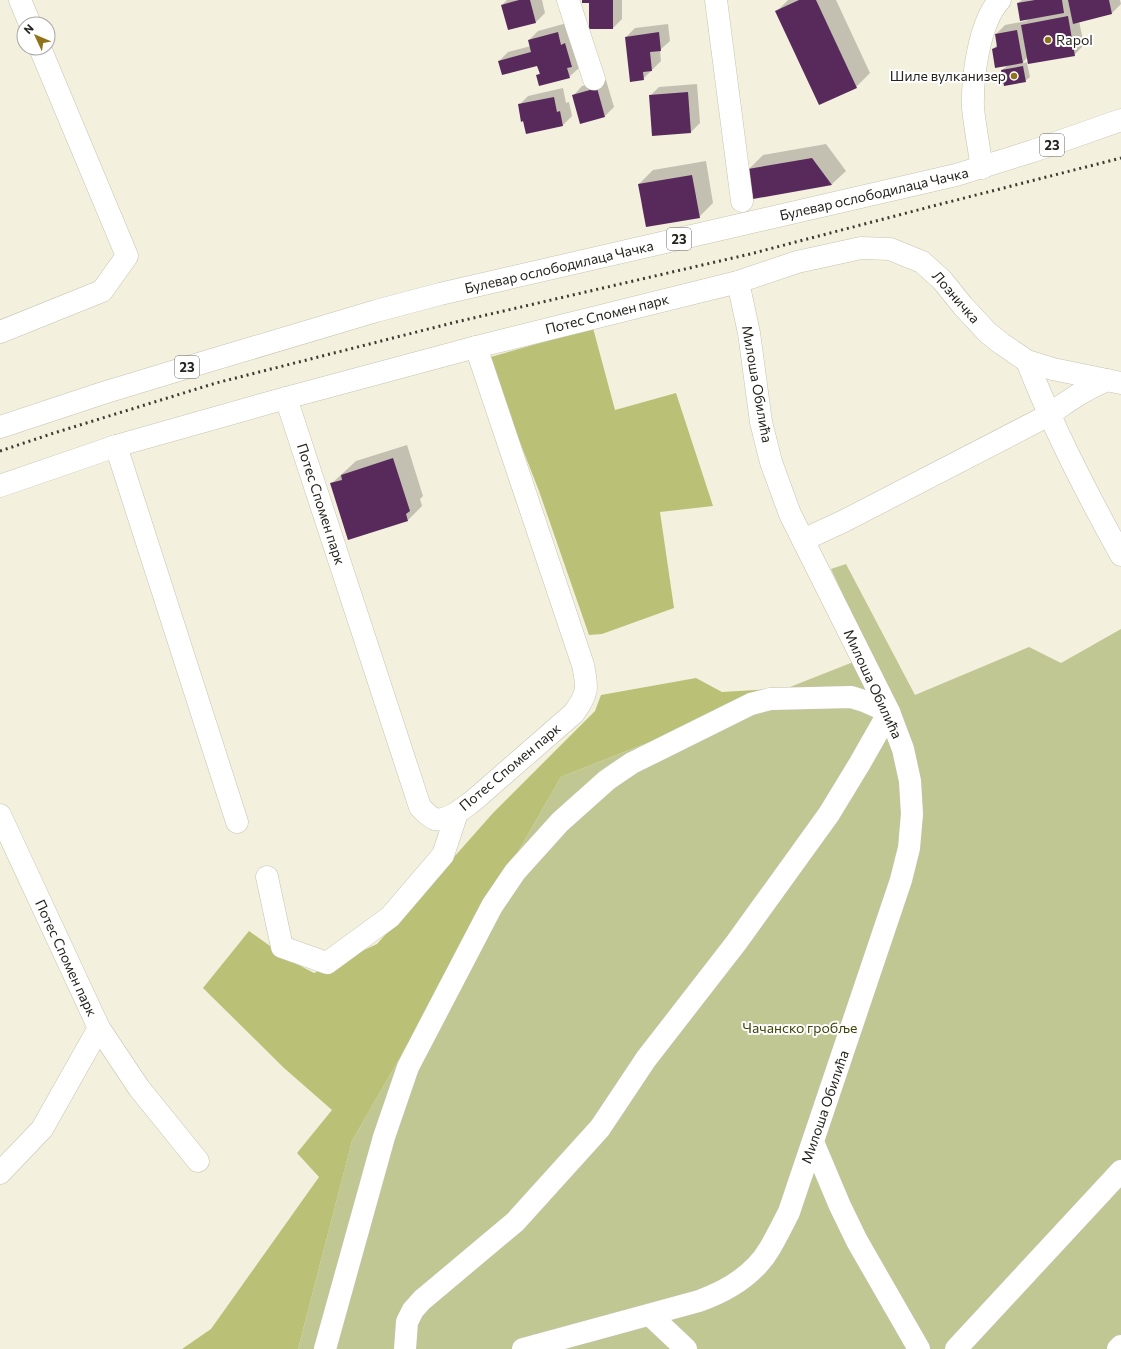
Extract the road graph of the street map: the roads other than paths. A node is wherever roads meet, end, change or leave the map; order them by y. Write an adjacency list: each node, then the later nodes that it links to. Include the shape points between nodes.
1 (20, 0): 5 (street)
2 (568, 0): 7 (street)
3 (1000, 0): 9 (street, via 982,32 974,84 973,107)
4 (719, 1): 10 (street)
5 (27, 16)
6 (43, 56): 12 (street, via 126,256 102,291)
7 (594, 79)
8 (1121, 120): 9 (street, Булевар ослободилаца Чачка / 23)
9 (982, 168): 18 (street, Булевар ослободилаца Чачка / 23, via 440,294 103,393)
10 (742, 201)
11 (738, 282): 13 (street, Потес Спомен парк); 14 (street, Лозничка, via 797,262 844,250 890,249 930,268 988,333); 21 (street, Милоша Обилића, via 749,333 761,422 771,462 790,514)
12 (0, 332)
13 (476, 347): 16 (street, Потес Спомен парк); 24 (street, Потес Спомен парк, via 583,665 586,683 585,698 574,713)
14 (1027, 360): 15 (street, Лозничка, via 1053,370); 17 (street)
15 (1114, 382): 17 (street, via 1092,386)
16 (286, 398): 19 (street, Потес Спомен парк); 24 (street, Потес Спомен парк, via 420,807 427,815 436,819)
17 (1049, 415): 21 (street); 22 (street)
18 (0, 427)
19 (116, 446): 20 (street, Потес Спомен парк); 26 (street)
20 (0, 486)
21 (803, 540): 23 (street, Милоша Обилића)
22 (1121, 555)
23 (889, 712): 29 (street, Милоша Обилића, via 910,781 912,814 909,848 901,880); 35 (street, via 829,814 736,943 646,1059 600,1128 515,1222 413,1310 407,1322); 37 (street, via 851,697 770,699 751,704 632,763 607,780 560,822 515,872 492,906 408,1067 384,1137)
24 (458, 813): 27 (street, via 443,855 390,917 327,963 282,946)
25 (0, 815): 28 (street, Потес Спомен парк)
26 (237, 822)
27 (267, 877)
28 (99, 1028): 30 (street, via 139,1088); 32 (street, Потес Спомен парк, via 42,1129)
29 (813, 1142): 33 (street, Милоша Обилића, via 790,1212 770,1249 755,1267 716,1295); 39 (street, via 857,1241)
30 (198, 1161)
31 (1121, 1171): 40 (street)
32 (0, 1173)
33 (650, 1315): 36 (street, Милоша Обилића); 38 (street)
34 (1121, 1346): 41 (street)
35 (407, 1348)
36 (528, 1348)
37 (325, 1349)
38 (686, 1349)
39 (919, 1349)
40 (956, 1349)
41 (1118, 1349)

